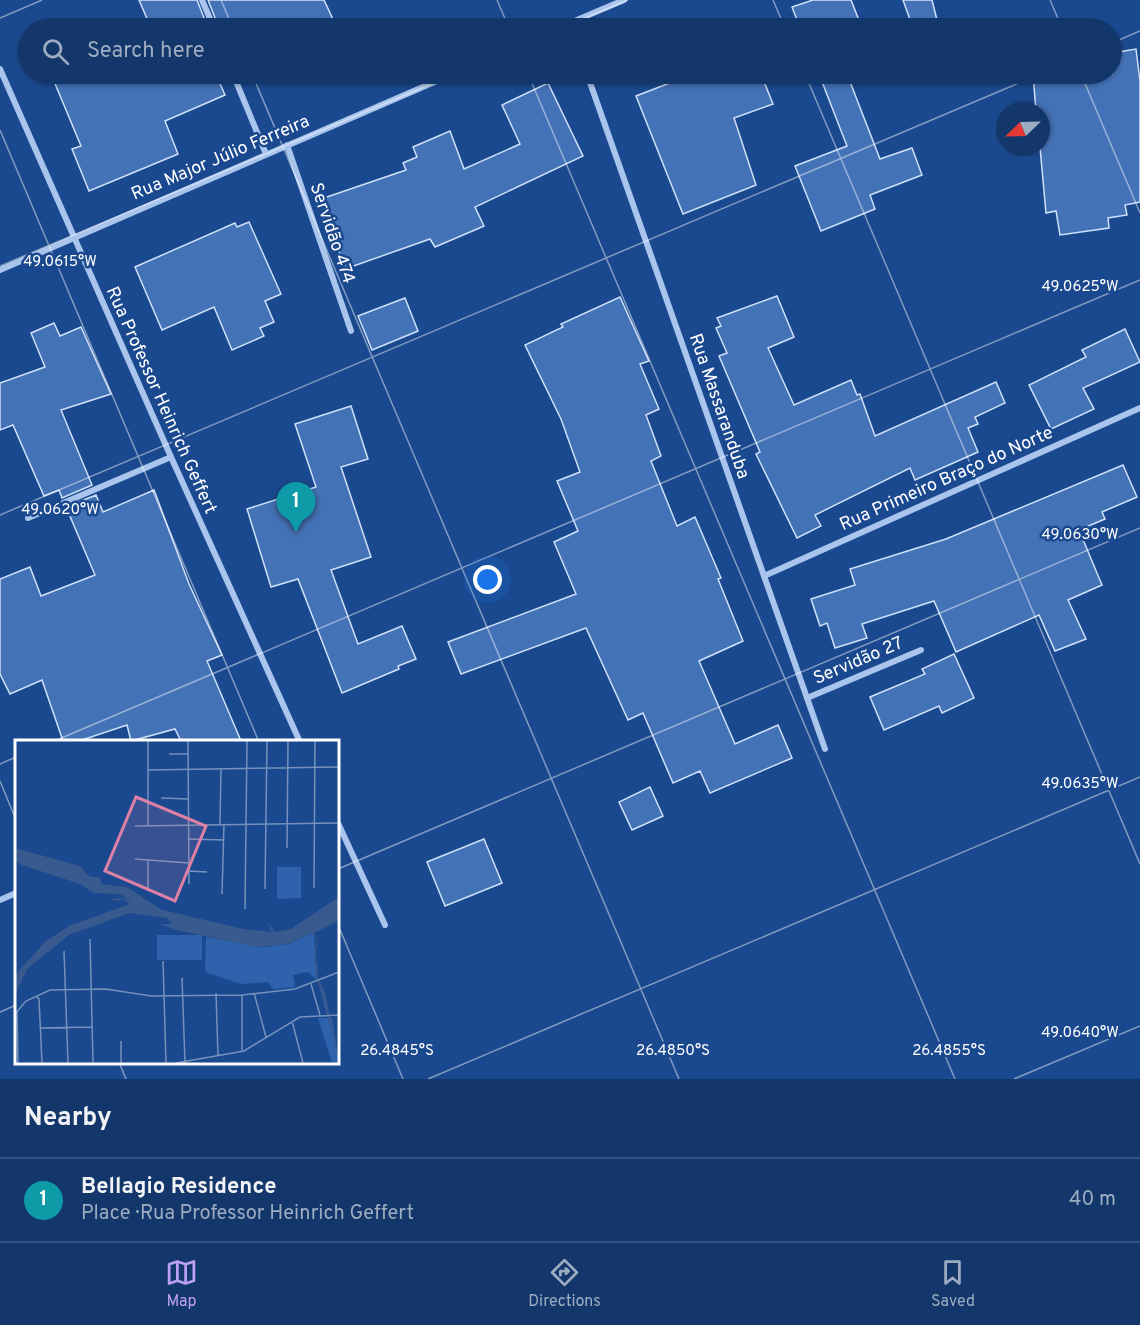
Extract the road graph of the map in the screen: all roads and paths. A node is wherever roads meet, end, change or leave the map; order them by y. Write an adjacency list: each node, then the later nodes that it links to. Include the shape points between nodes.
1 (202, 0): 3 (street)
2 (624, 0): 4 (street)
3 (210, 18)
4 (587, 18)
5 (0, 69): 11 (street, Rua Professor Heinrich Geffert)
6 (237, 84): 10 (street)
7 (430, 84): 9 (street, Rua Major Júlio Ferreira)
8 (591, 84): 17 (street, Rua Massaranduba)
9 (287, 145): 10 (street, Rua Major Júlio Ferreira); 13 (street, Servidão 474)
10 (266, 154): 11 (street, Rua Major Júlio Ferreira)
11 (73, 237): 12 (street, Rua Major Júlio Ferreira); 15 (street, Rua Professor Heinrich Geffert)
12 (0, 270)
13 (351, 331)
14 (1140, 408): 17 (street, Rua Primeiro Braço do Norte)
15 (171, 457): 16 (street); 20 (street, Rua Professor Heinrich Geffert)
16 (28, 518)
17 (764, 576): 19 (street, Rua Massaranduba)
18 (921, 650): 19 (street, Servidão 27)
19 (807, 698): 21 (street, Rua Massaranduba)
20 (300, 740)
21 (825, 749)
22 (339, 825): 25 (street)
23 (15, 893): 24 (street)
24 (0, 900)
25 (385, 925)

